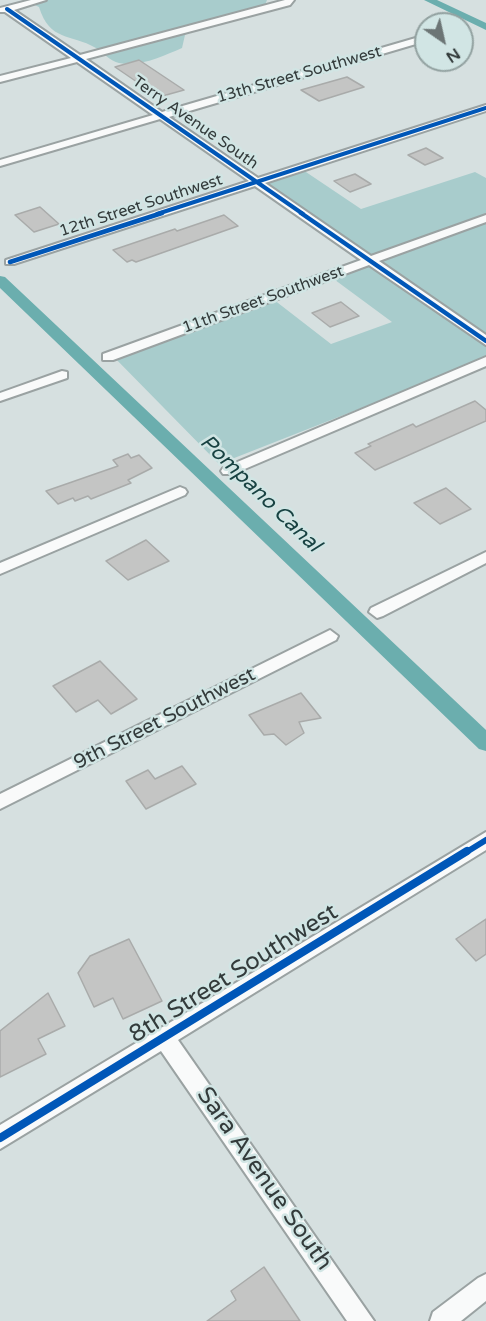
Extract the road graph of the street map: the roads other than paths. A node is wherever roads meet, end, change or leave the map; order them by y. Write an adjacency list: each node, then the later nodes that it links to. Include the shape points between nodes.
1 (42, 0): 3 (street)
2 (290, 0): 5 (street)
3 (3, 9): 5 (street, Terry Avenue South)
4 (414, 42): 8 (street, 13th Street Southwest)
5 (79, 59): 6 (street); 8 (street, Terry Avenue South)
6 (0, 79)
7 (486, 108): 10 (street, 12th Street Southwest)
8 (161, 116): 9 (street, 13th Street Southwest); 10 (street, Terry Avenue South)
9 (0, 163)
10 (257, 182): 12 (street, Terry Avenue South); 13 (street, 12th Street Southwest)
11 (486, 218): 12 (street, 11th Street Southwest)
12 (370, 261): 14 (street, Terry Avenue South); 15 (street, 11th Street Southwest)
13 (10, 262)
14 (486, 341)
15 (108, 357)
16 (486, 362): 19 (street)
17 (62, 375): 18 (street)
18 (0, 397)
19 (228, 471)
20 (180, 492): 22 (street)
21 (486, 557): 23 (street)
22 (0, 569)
23 (377, 612)
24 (330, 636): 25 (street, 9th Street Southwest)
25 (0, 802)
26 (486, 840): 27 (street, 8th Street Southwest)
27 (164, 1037): 28 (street, 8th Street Southwest); 30 (street, Sara Avenue South)
28 (0, 1138)
29 (486, 1286): 31 (street)
30 (362, 1321)
31 (442, 1321)

